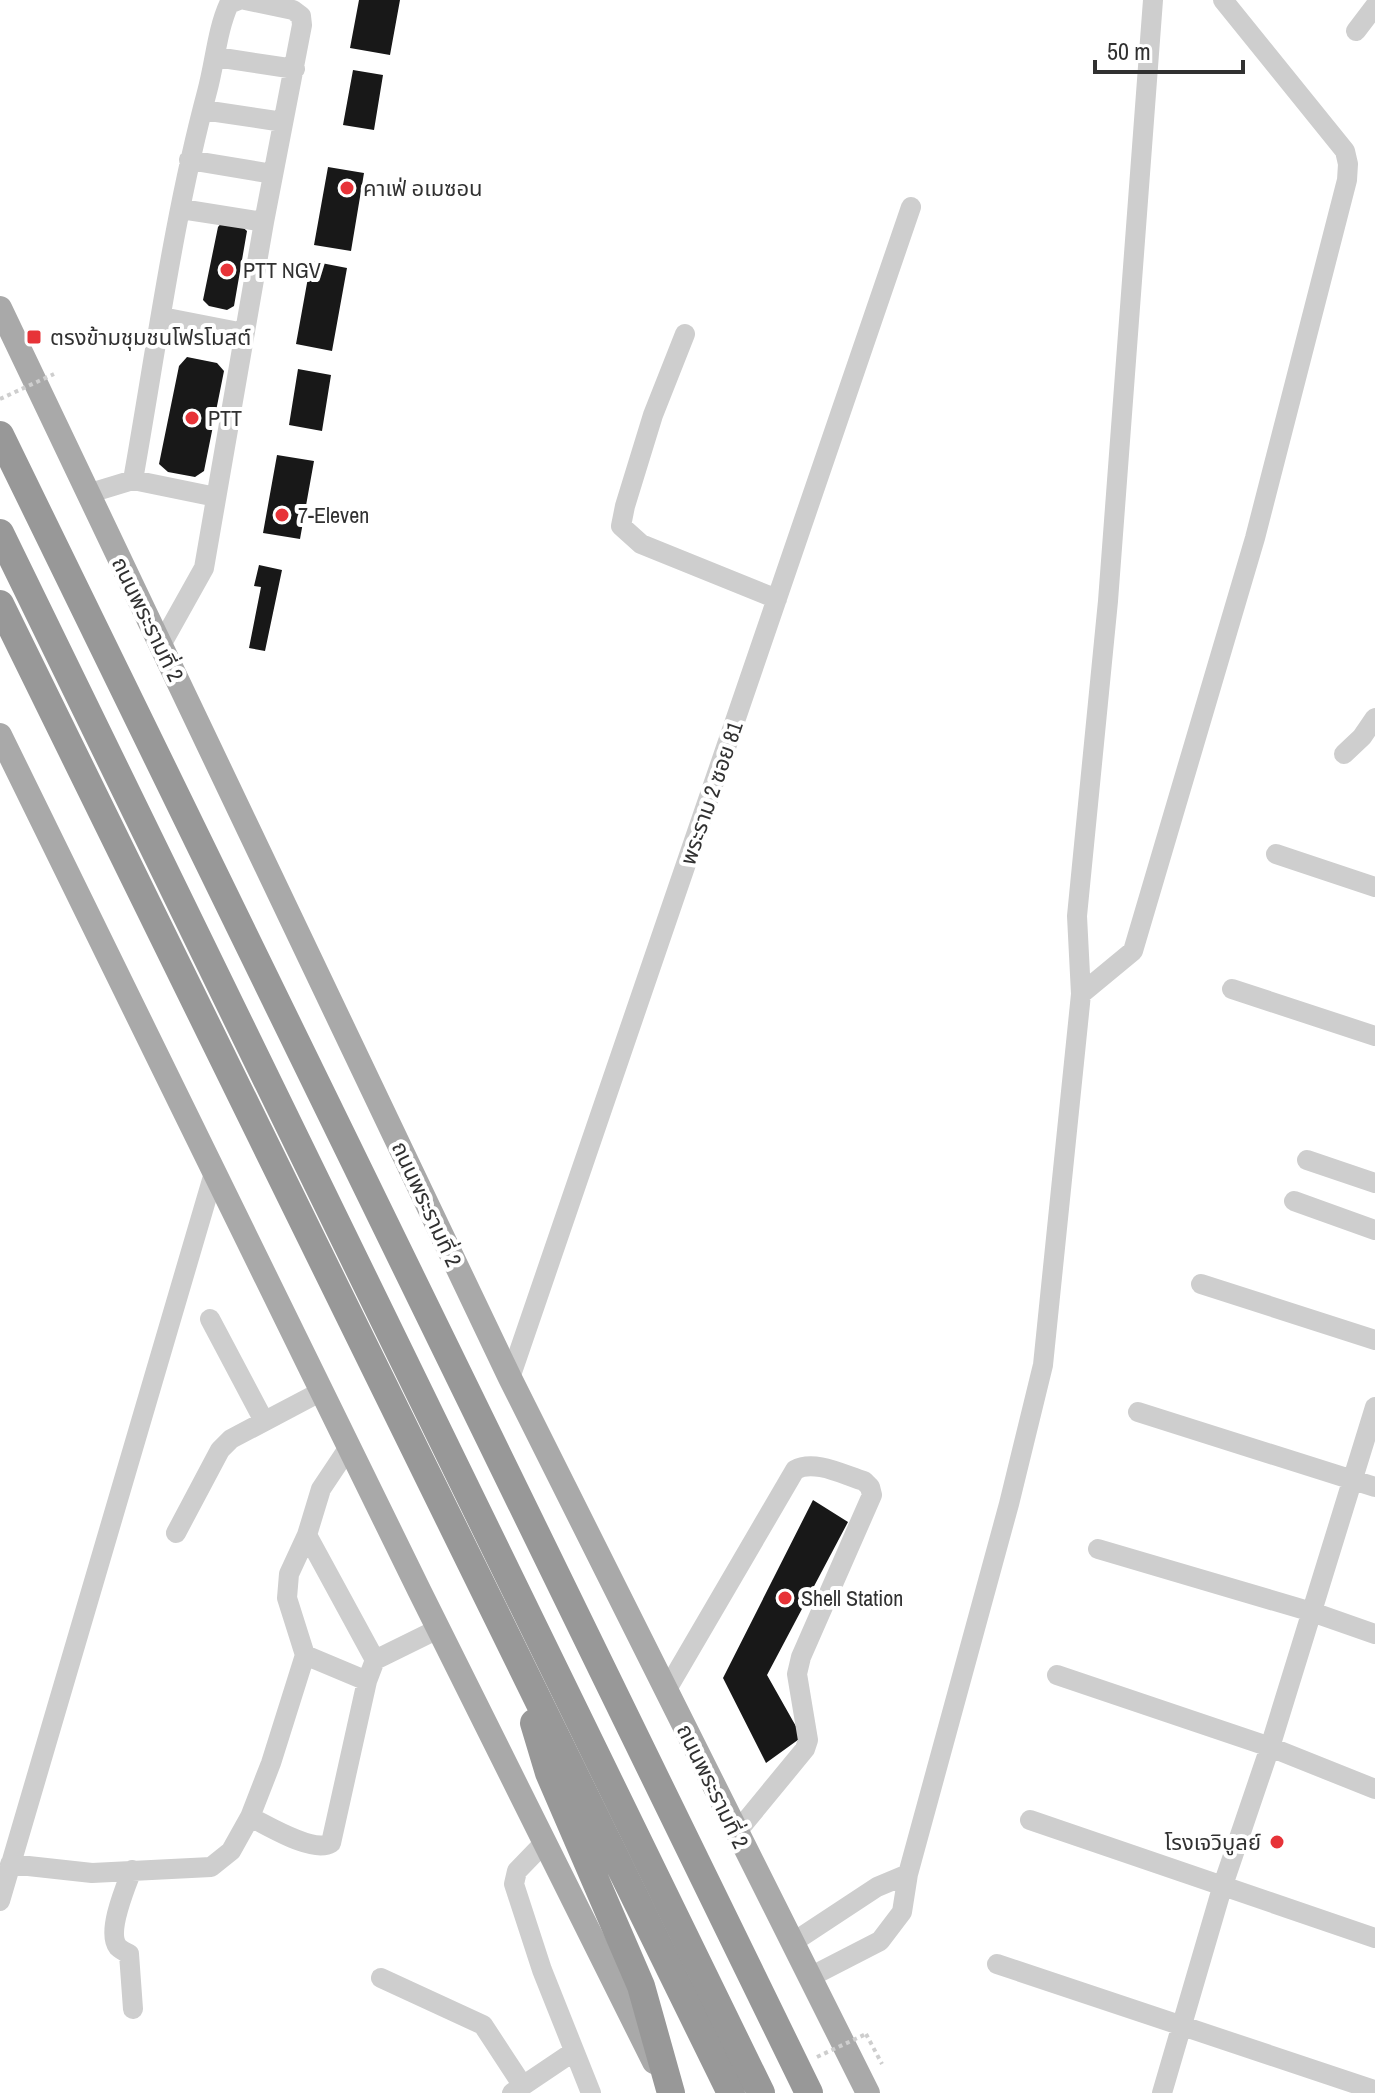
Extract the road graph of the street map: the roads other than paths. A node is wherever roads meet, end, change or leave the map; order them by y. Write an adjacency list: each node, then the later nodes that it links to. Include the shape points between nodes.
1 (242, 0): 6 (street, via 229,4); 7 (street, via 301,16)
2 (1153, 0): 33 (street, via 1108,601 1077,916)
3 (1223, 0): 33 (street, via 1345,151 1347,180 1255,538 1133,951)
4 (1375, 6): 5 (street)
5 (1356, 31)
6 (216, 57): 7 (street); 8 (street)
7 (295, 69): 9 (street)
8 (203, 110): 9 (street); 10 (street)
9 (283, 122): 11 (street)
10 (189, 160): 11 (street); 13 (street)
11 (273, 174): 14 (street)
12 (911, 207): 24 (street, พระราม 2 ซอย 81)
13 (181, 209): 14 (street); 16 (street)
14 (264, 222): 17 (street)
15 (0, 308): 21 (main road, ถนนพระรามที่ 2)
16 (162, 317): 17 (street); 20 (street)
17 (244, 333): 22 (street)
18 (685, 334): 24 (street, via 653,415 621,526 641,544)
19 (0, 436): 88 (highway, bridge)
20 (133, 480): 21 (street); 22 (street)
21 (87, 494): 26 (main road, ถนนพระรามที่ 2)
22 (216, 497): 26 (street, via 204,568)
23 (0, 533): 87 (highway, bridge)
24 (777, 599): 43 (street, พระราม 2 ซอย 81)
25 (0, 604): 57 (highway)
26 (161, 645): 43 (main road, ถนนพระรามที่ 2)
27 (1375, 718): 29 (street)
28 (0, 735): 36 (main road)
29 (1344, 754)
30 (1276, 854): 31 (street)
31 (1375, 887)
32 (1232, 989): 34 (street)
33 (1081, 994): 71 (street, via 1043,1365)
34 (1375, 1036)
35 (1307, 1160): 37 (street)
36 (214, 1173): 44 (main road); 69 (street)
37 (1375, 1183)
38 (1294, 1201): 39 (street)
39 (1375, 1230)
40 (1201, 1284): 42 (street)
41 (210, 1319): 47 (street)
42 (1375, 1340)
43 (510, 1378): 62 (main road, ถนนพระรามที่ 2)
44 (322, 1391): 47 (street); 48 (main road)
45 (1375, 1407): 49 (street)
46 (1138, 1412): 49 (street)
47 (264, 1421): 51 (street, via 220,1450)
48 (349, 1447): 52 (street, via 328,1474); 55 (main road)
49 (1351, 1480): 50 (street); 54 (street)
50 (1375, 1487)
51 (176, 1533)
52 (307, 1535): 58 (street, via 287,1585); 59 (street)
53 (1098, 1549): 54 (street)
54 (1312, 1612): 56 (street); 63 (street)
55 (438, 1629): 59 (street); 68 (main road)
56 (1375, 1634)
57 (512, 1648): 85 (highway, via 549,1773 641,1986); 86 (highway)
58 (305, 1655): 61 (street); 65 (street)
59 (375, 1660): 61 (street)
60 (1057, 1675): 63 (street)
61 (367, 1681): 65 (street, via 331,1843 311,1846)
62 (666, 1691): 67 (main road, ถนนพระรามที่ 2); 67 (street, via 795,1470 814,1466 864,1481 872,1495 797,1674 805,1749)
63 (1270, 1747): 64 (street); 72 (street)
64 (1375, 1789)
65 (250, 1817): 70 (street, via 231,1851 211,1867)
66 (1030, 1820): 72 (street)
67 (736, 1833): 75 (main road, ถนนพระรามที่ 2)
68 (545, 1842): 81 (street, via 517,1871 514,1884); 85 (main road)
69 (10, 1864): 70 (street, via 92,1873); 73 (street)
70 (132, 1870): 79 (street, via 115,1939 129,1954)
71 (908, 1874): 75 (street, via 877,1887); 77 (street, via 902,1912 880,1941)
72 (1222, 1888): 74 (street); 80 (street)
73 (0, 1901)
74 (1375, 1938)
75 (792, 1943): 77 (main road, ถนนพระรามที่ 2)
76 (997, 1964): 80 (street)
77 (810, 1977): 89 (main road, ถนนพระรามที่ 2)
78 (381, 1978): 82 (street, via 483,2025)
79 (133, 2009)
80 (1183, 2028): 83 (street); 90 (street)
81 (573, 2052): 82 (street); 84 (street)
82 (518, 2089)
83 (1371, 2089)
84 (591, 2093)
85 (670, 2093)
86 (731, 2093)
87 (761, 2093)
88 (808, 2093)
89 (868, 2093)
90 (1162, 2093)

